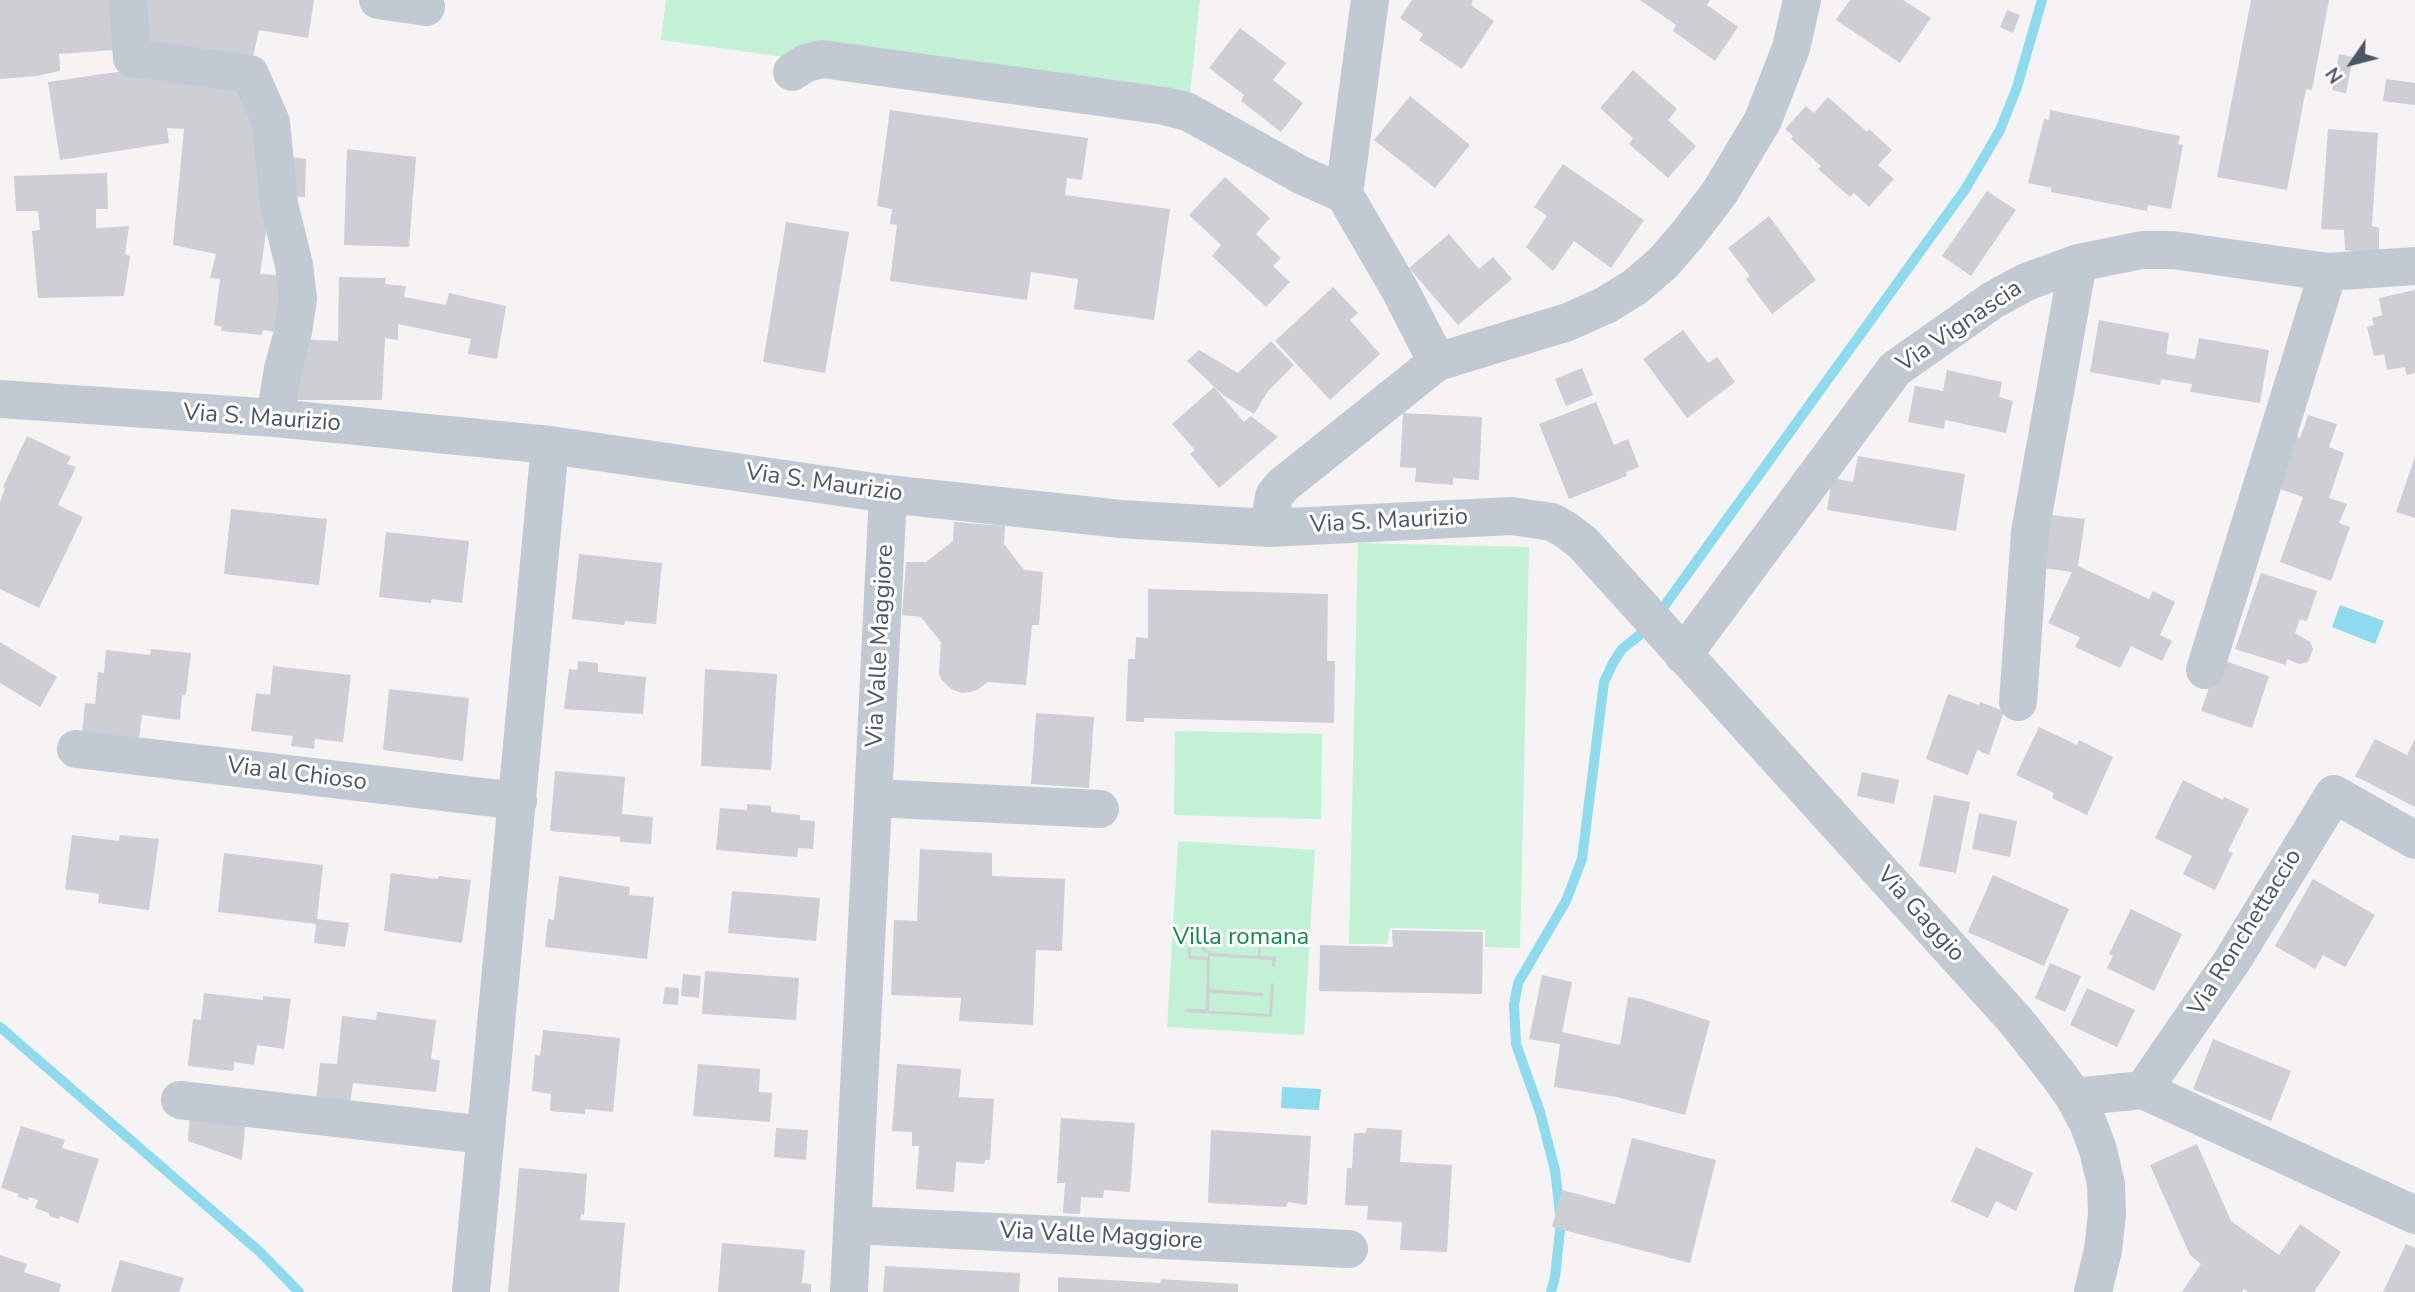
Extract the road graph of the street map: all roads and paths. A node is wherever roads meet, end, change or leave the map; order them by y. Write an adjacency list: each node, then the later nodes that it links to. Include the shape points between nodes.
1 (128, 0): 13 (street, via 132,58 250,74 271,122 279,204 298,299)
2 (378, 0): 5 (street)
3 (1370, 0): 7 (street)
4 (1802, 0): 11 (street, via 1791,48 1763,120 1720,192 1663,263 1626,293 1568,322)
5 (426, 7)
6 (792, 72): 7 (street, via 822,59 1166,106 1188,112)
7 (1344, 194): 11 (street)
8 (2078, 263): 10 (street, Via Vignascia, via 2129,252 2173,250); 18 (street, Via Vignascia, via 1993,300 1895,369); 20 (street, via 2029,532)
9 (2415, 266): 10 (street, Via Vignascia)
10 (2328, 272): 19 (street)
11 (1437, 362): 16 (street, via 1283,485 1274,496)
12 (0, 399): 13 (street, Via S. Maurizio)
13 (275, 418): 14 (street, Via S. Maurizio)
14 (550, 445): 15 (street, Via S. Maurizio); 23 (street)
15 (888, 494): 16 (street, Via S. Maurizio, via 1121,519); 22 (street, Via Valle Maggiore)
16 (1269, 528): 17 (street, Via S. Maurizio, via 1512,516 1539,519 1583,543)
17 (1623, 589): 18 (street, Via Gaggio)
18 (1683, 655): 27 (street, Via Gaggio, via 2016,1021)
19 (2205, 670)
20 (2018, 702)
21 (76, 749): 23 (street, Via al Chioso)
22 (873, 798): 24 (street); 31 (street, Via Valle Maggiore)
23 (518, 801): 29 (street)
24 (1100, 809)
25 (2415, 840): 26 (street, Via Ronchettaccio, via 2334,793 2232,961)
26 (2143, 1090): 27 (street); 30 (street)
27 (2074, 1097): 35 (street, Via Gaggio, via 2098,1150 2106,1184 2103,1250)
28 (180, 1100): 29 (street)
29 (485, 1135): 33 (street)
30 (2415, 1215)
31 (852, 1225): 32 (street, Via Valle Maggiore); 34 (street, Via Valle Maggiore)
32 (1349, 1249)
33 (471, 1292)
34 (849, 1292)
35 (2093, 1292)

